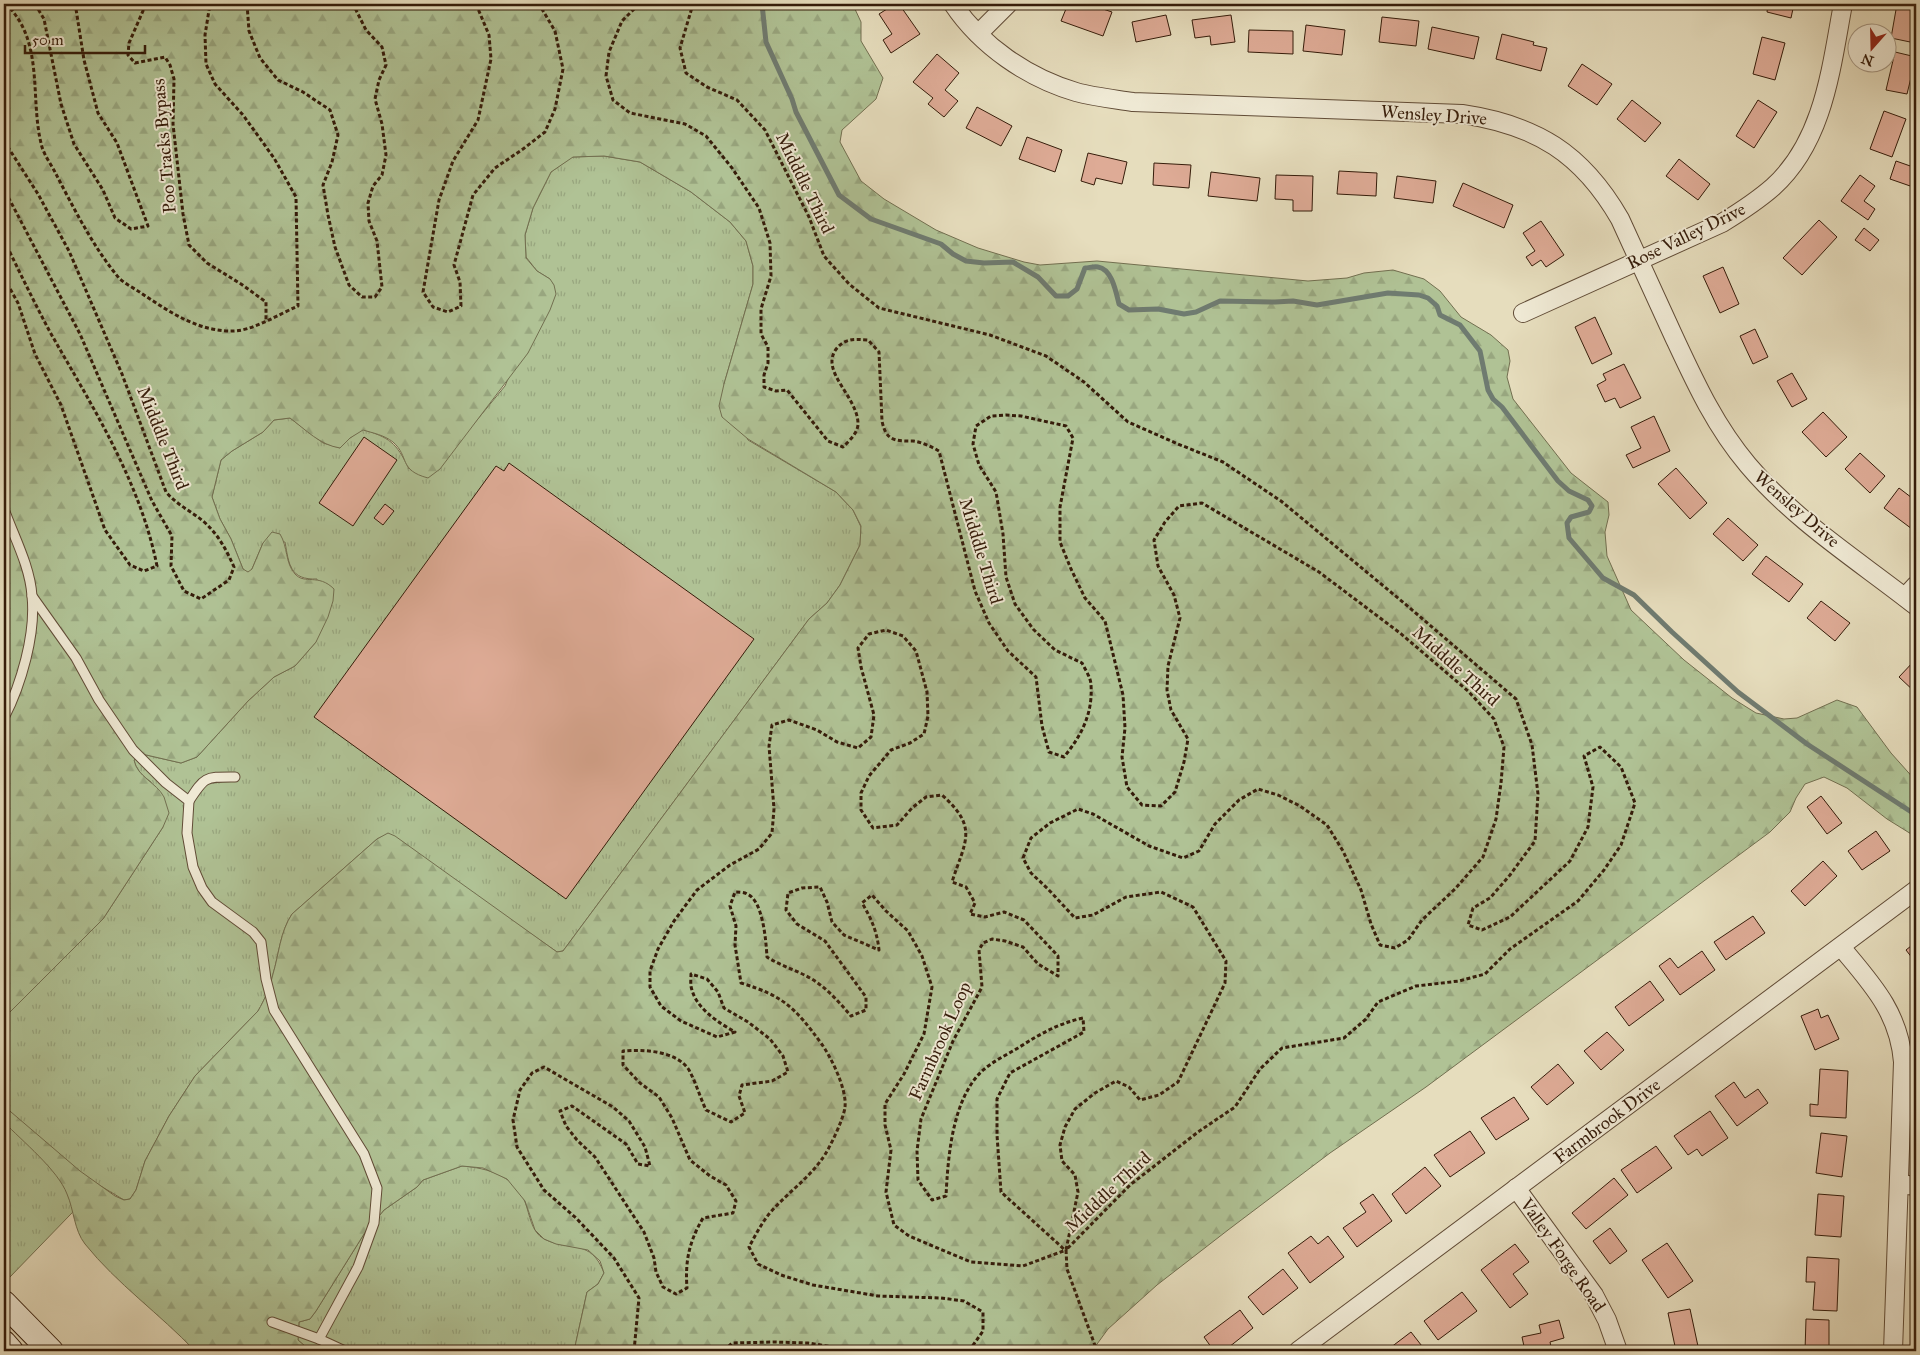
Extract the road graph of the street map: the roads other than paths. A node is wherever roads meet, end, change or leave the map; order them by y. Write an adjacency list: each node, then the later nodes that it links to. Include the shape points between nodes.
1 (953, 4): 4 (street, Wensley Drive)
2 (1008, 4): 4 (street)
3 (1843, 4): 5 (street, Rose Valley Drive, via 1819,116 1791,167 1774,186 1736,215)
4 (978, 34): 5 (street, Wensley Drive, via 1005,57 1033,74 1094,96 1132,102 1462,114 1518,126 1568,154 1588,173 1606,195)
5 (1639, 260): 6 (street, Rose Valley Drive); 9 (street, Wensley Drive, via 1702,397 1747,464 1805,520)
6 (1523, 313)
7 (4, 509): 8 (lane, via 25,565)
8 (32, 596): 10 (lane, via 25,659); 12 (lane, via 76,658 99,700 133,750)
9 (1913, 596)
10 (4, 718)
11 (235, 777): 12 (lane, via 214,777 202,781)
12 (189, 801): 19 (lane, via 188,834 193,867 202,888 212,902 262,942 274,1010 364,1154 377,1188 374,1223 358,1267)
13 (1916, 890): 14 (street, Farmbrook Drive)
14 (1841, 946): 15 (street, via 1887,1005 1896,1027 1903,1062); 16 (street, Farmbrook Drive)
15 (1908, 1185): 26 (street)
16 (1516, 1188): 24 (street, Farmbrook Drive); 25 (street, Valley Forge Road, via 1594,1295)
17 (4, 1302): 22 (main road)
18 (272, 1322): 19 (lane)
19 (319, 1339): 23 (lane)
20 (4, 1343): 21 (main road)
21 (11, 1351)
22 (51, 1351)
23 (345, 1351)
24 (1298, 1351)
25 (1618, 1351)
26 (1893, 1351)

